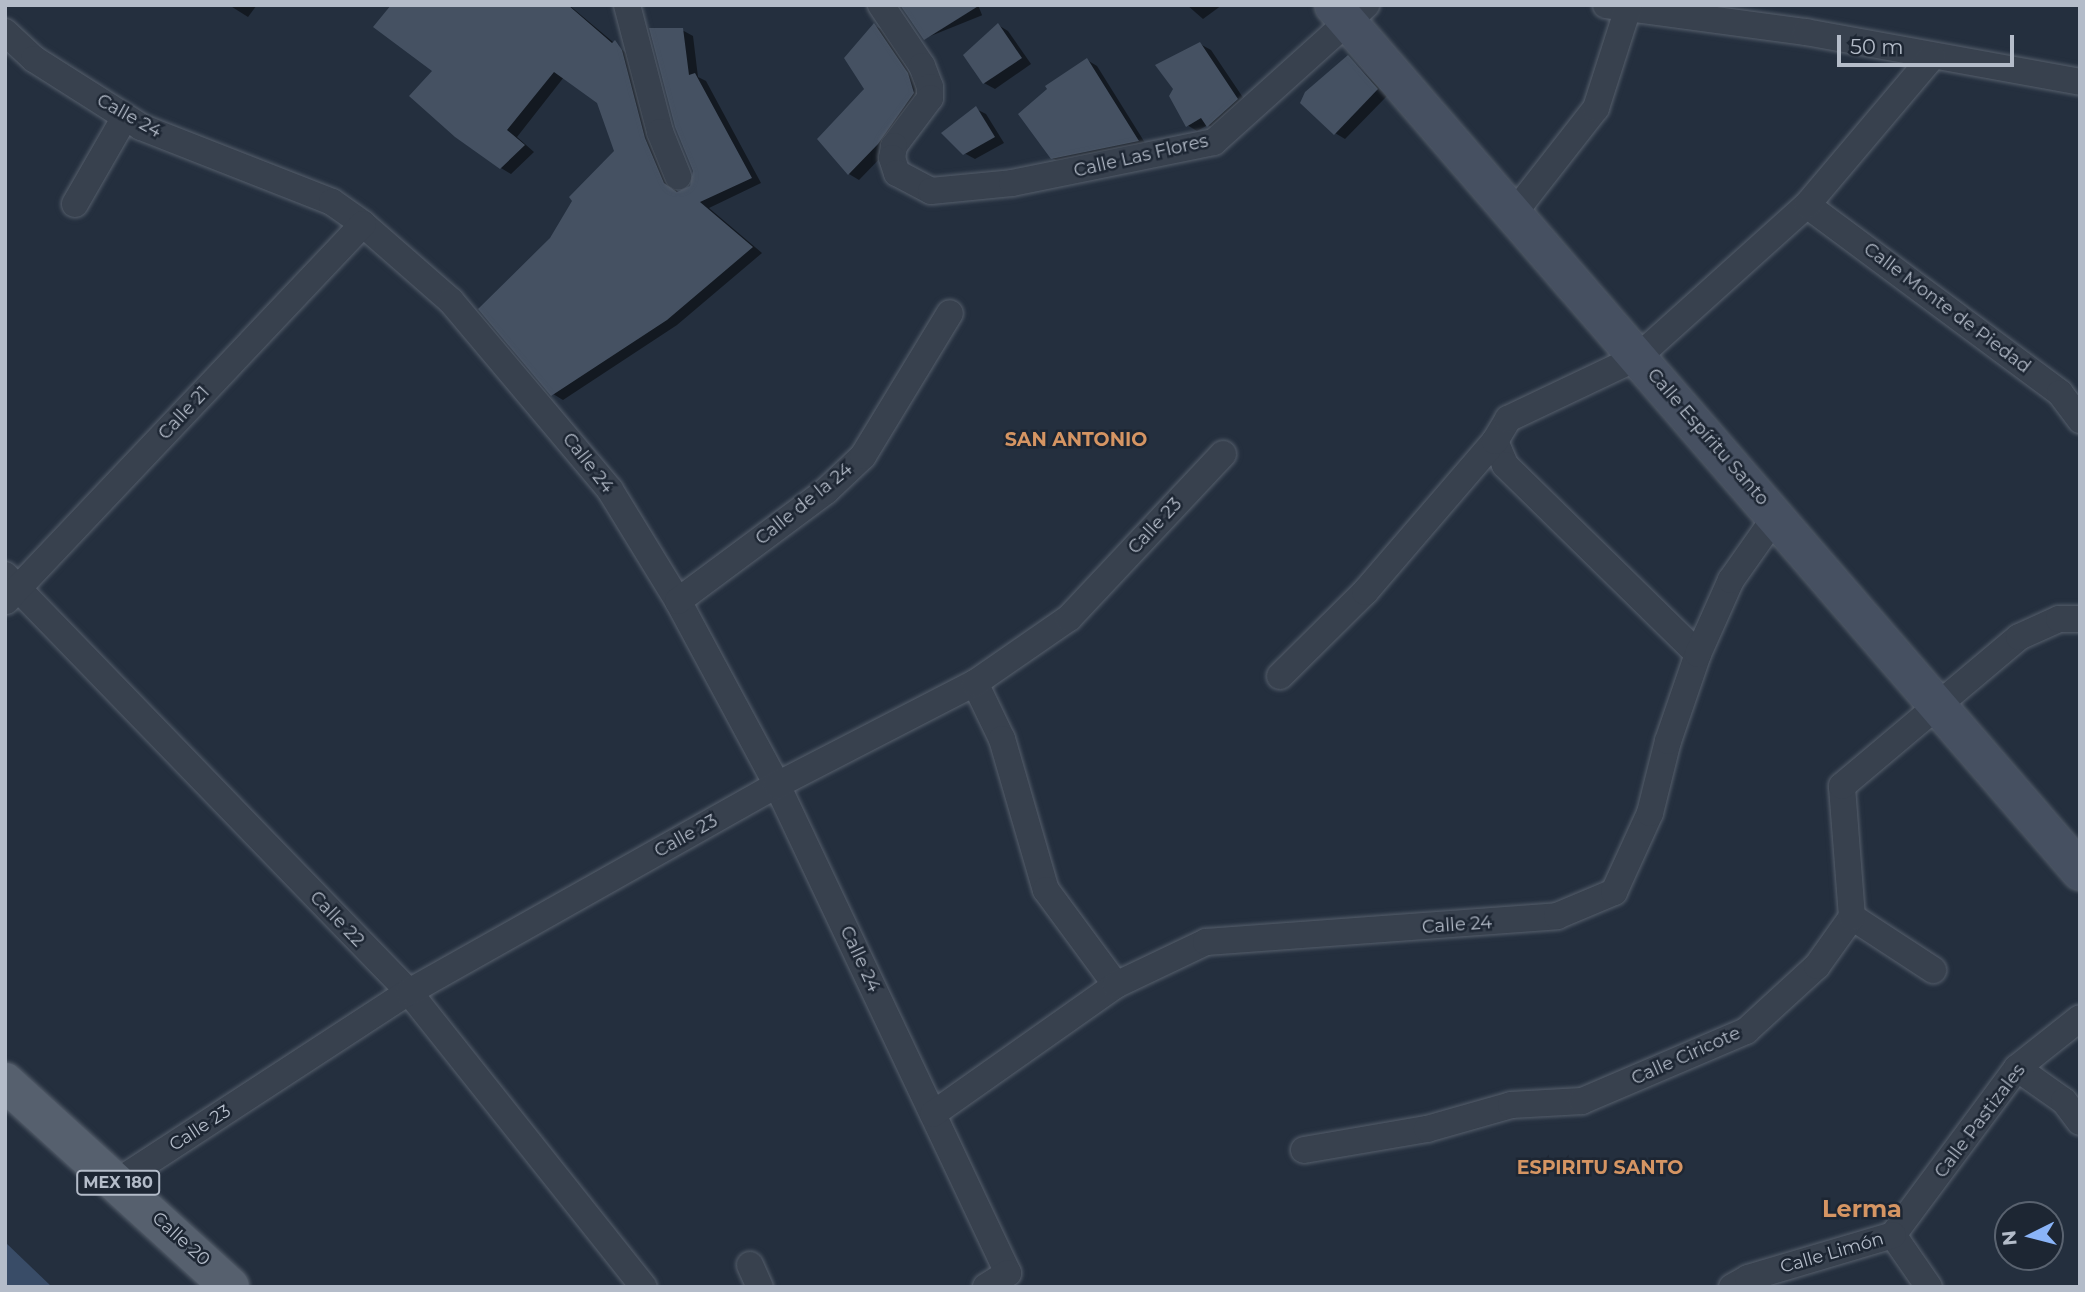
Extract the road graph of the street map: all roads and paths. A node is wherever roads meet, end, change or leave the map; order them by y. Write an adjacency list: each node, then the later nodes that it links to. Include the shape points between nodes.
1 (627, 5): 9 (street, via 660,132)
2 (881, 5): 4 (street, Calle Las Flores, via 922,66 930,87 930,98 894,146 891,158 897,173 931,191 1012,183 1214,142)
3 (1620, 7): 6 (street, via 1806,32); 12 (street, via 1596,108)
4 (1349, 11): 12 (street, Calle Espíritu Santo)
5 (5, 32): 8 (street, Calle 24, via 34,59)
6 (1932, 57): 7 (street); 11 (street)
7 (2080, 82)
8 (125, 117): 10 (street); 13 (street, Calle 24, via 332,202)
9 (678, 176)
10 (75, 204)
11 (1807, 205): 15 (street); 16 (street, Calle Monte de Piedad, via 2060,393)
12 (1514, 213): 15 (street, Calle Espíritu Santo)
13 (363, 224): 20 (street, Calle 21); 21 (street, Calle 24, via 450,301 520,380 610,490)
14 (950, 313): 21 (street, Calle de la 24, via 863,456 826,491)
15 (1638, 357): 17 (street, via 1508,419); 19 (street, Calle Espíritu Santo)
16 (2080, 420)
17 (1495, 441): 23 (street, via 1505,466); 24 (street, via 1365,592)
18 (1223, 454): 25 (street, Calle 23, via 1069,618)
19 (1776, 516): 23 (street, Calle 24, via 1731,580); 26 (street, Calle Espíritu Santo)
20 (10, 589): 32 (street, Calle 22)
21 (678, 601): 27 (street, Calle 24)
22 (2080, 619): 26 (street, via 2059,619 2019,636)
23 (1698, 654): 31 (street, Calle 24, via 1668,741 1650,813 1614,892 1556,916 1206,942)
24 (1280, 676)
25 (975, 683): 27 (street, Calle 23); 31 (street, via 1002,739 1046,890)
26 (1939, 704): 28 (street, Calle Espíritu Santo); 29 (street, via 1842,786)
27 (777, 785): 32 (street, Calle 23); 36 (street, Calle 24)
28 (2080, 872)
29 (1852, 917): 30 (street); 38 (street, Calle Ciricote, via 1817,966 1746,1031 1582,1101 1511,1105 1427,1129)
30 (1933, 970)
31 (1116, 985): 36 (street, Calle 24)
32 (408, 992): 39 (street, Calle 23); 43 (street, Calle 22)
33 (2080, 1018): 34 (street, Calle Pastizales)
34 (2017, 1068): 37 (street, via 2064,1101); 40 (street, Calle Pastizales)
35 (5, 1082): 39 (main road, Calle 20 / MEX 180)
36 (933, 1114): 41 (street, Calle 24)
37 (2080, 1122)
38 (1304, 1150)
39 (117, 1182): 42 (main road, Calle 20 / MEX 180)
40 (1893, 1235): 44 (street, Calle Limón, via 1748,1278); 45 (street)
41 (997, 1280)
42 (230, 1287)
43 (644, 1287)
44 (1732, 1287)
45 (1929, 1287)

